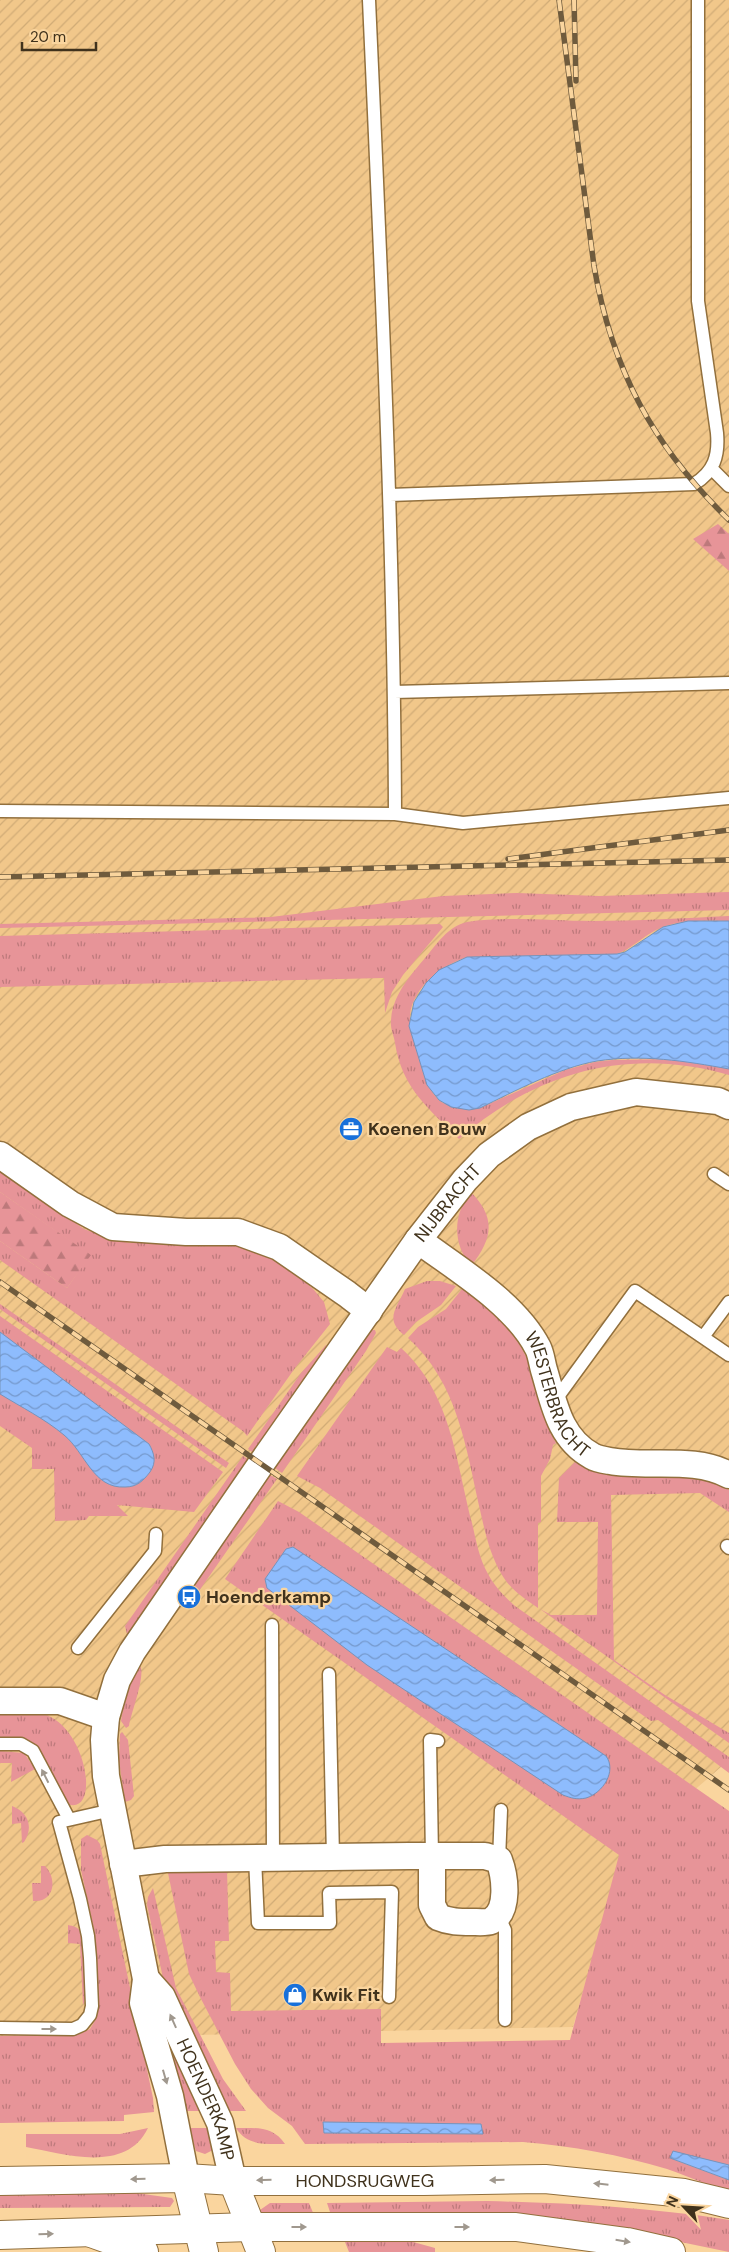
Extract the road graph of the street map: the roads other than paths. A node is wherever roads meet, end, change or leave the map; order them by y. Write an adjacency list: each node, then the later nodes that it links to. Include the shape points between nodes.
1 (370, 0): 5 (lane)
2 (698, 0): 3 (lane, via 698,301 717,433 718,453)
3 (712, 469): 4 (lane); 5 (lane, via 694,484)
4 (729, 486)
5 (390, 495): 7 (lane)
6 (729, 683): 7 (lane)
7 (394, 692): 10 (lane)
8 (729, 798): 10 (lane, via 463,823)
9 (0, 811): 10 (lane)
10 (395, 814)
11 (729, 1106): 15 (street, NIJBRACHT, via 718,1101 636,1092 572,1107 528,1127 489,1156 465,1180)
12 (0, 1154): 17 (street, via 70,1204 113,1227 238,1232 279,1247)
13 (714, 1174): 14 (lane)
14 (729, 1184)
15 (418, 1240): 17 (street, NIJBRACHT); 20 (street, WESTERBRACHT, via 497,1298 517,1318 538,1348)
16 (729, 1302): 18 (lane)
17 (369, 1311): 21 (street, NIJBRACHT)
18 (703, 1337): 19 (lane); 20 (lane, via 635,1291)
19 (729, 1355)
20 (554, 1402): 22 (street, WESTERBRACHT, via 560,1424 573,1444 593,1458 622,1463 696,1465 718,1469)
21 (261, 1464): 28 (street, HOENDERKAMP, via 132,1652 117,1680)
22 (729, 1475)
23 (156, 1534): 25 (lane, via 155,1551)
24 (272, 1625): 36 (lane)
25 (78, 1648)
26 (329, 1674): 35 (lane)
27 (0, 1701): 28 (street, via 60,1700)
28 (106, 1717): 31 (street, HOENDERKAMP, via 106,1776)
29 (438, 1741): 34 (lane, via 430,1740)
30 (0, 1744): 33 (lane, one-way to 30, via 33,1751 21,1744)
31 (112, 1810): 33 (lane); 38 (street, HOENDERKAMP)
32 (501, 1810): 37 (lane)
33 (69, 1819): 43 (lane, one-way to 33, via 73,2029 82,2025 90,2015 88,1936 59,1822)
34 (432, 1856): 35 (street); 37 (street, via 485,1856); 39 (street, via 432,1905 438,1917 450,1922 490,1921)
35 (333, 1857): 36 (street)
36 (264, 1858): 38 (street, via 159,1859); 41 (lane, via 258,1923 330,1923 329,1893 392,1892)
37 (499, 1860): 39 (street, via 503,1872 503,1900)
38 (123, 1864): 40 (street, HOENDERKAMP)
39 (498, 1915): 42 (lane, via 505,1930)
40 (146, 1979): 44 (street, HOENDERKAMP, one-way to 44, via 143,2003 170,2096); 45 (street, HOENDERKAMP, one-way to 40, via 220,2123 162,1997)
41 (389, 1997)
42 (505, 2020)
43 (0, 2028)
44 (186, 2178): 45 (main road, HONDSRUGWEG); 46 (main road, HONDSRUGWEG, one-way to 46); 51 (main road)
45 (233, 2180): 47 (main road, HONDSRUGWEG, one-way to 45, via 684,2193 545,2179); 48 (main road, HOENDERKAMP)
46 (0, 2181)
47 (729, 2204)
48 (250, 2227): 51 (main road); 53 (main road, HOENDERKAMP); 54 (main road, one-way to 54, via 516,2227 627,2242)
49 (91, 2233): 50 (main road, one-way to 49); 51 (main road); 52 (main road)
50 (0, 2235)
51 (202, 2240)
52 (144, 2252)
53 (262, 2252)
54 (671, 2252)

